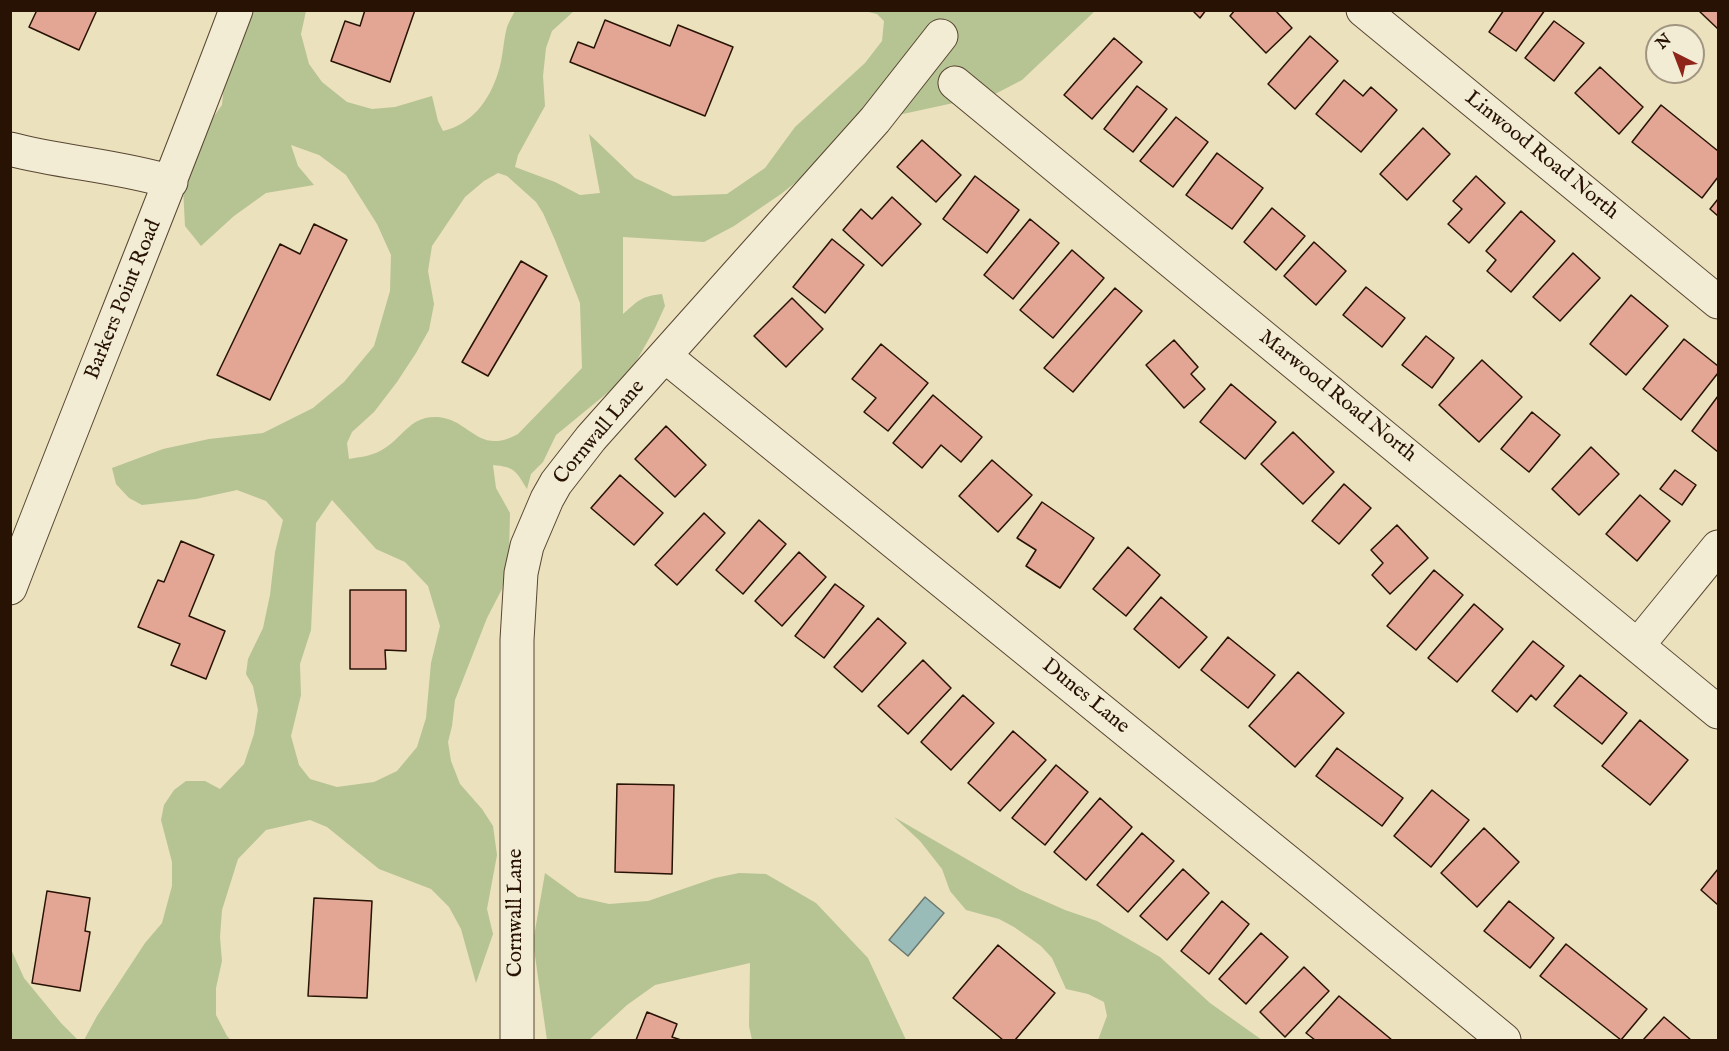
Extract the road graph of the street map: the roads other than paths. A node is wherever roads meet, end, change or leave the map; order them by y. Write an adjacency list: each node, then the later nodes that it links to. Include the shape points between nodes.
1 (236, 10): 6 (street, Barkers Point Road)
2 (1363, 10): 7 (street, Linwood Road North)
3 (941, 36): 8 (street, Cornwall Lane, via 875,120)
4 (955, 83): 11 (street, Marwood Road North)
5 (10, 149): 6 (street, via 139,172)
6 (171, 182): 10 (street, Barkers Point Road)
7 (1719, 302)
8 (665, 356): 13 (street, Cornwall Lane, via 556,483 527,546 521,573 517,640); 14 (street, Dunes Lane)
9 (1719, 547): 11 (street)
10 (10, 588)
11 (1638, 645): 12 (street, Marwood Road North)
12 (1719, 712)
13 (517, 1041)
14 (1504, 1041)

